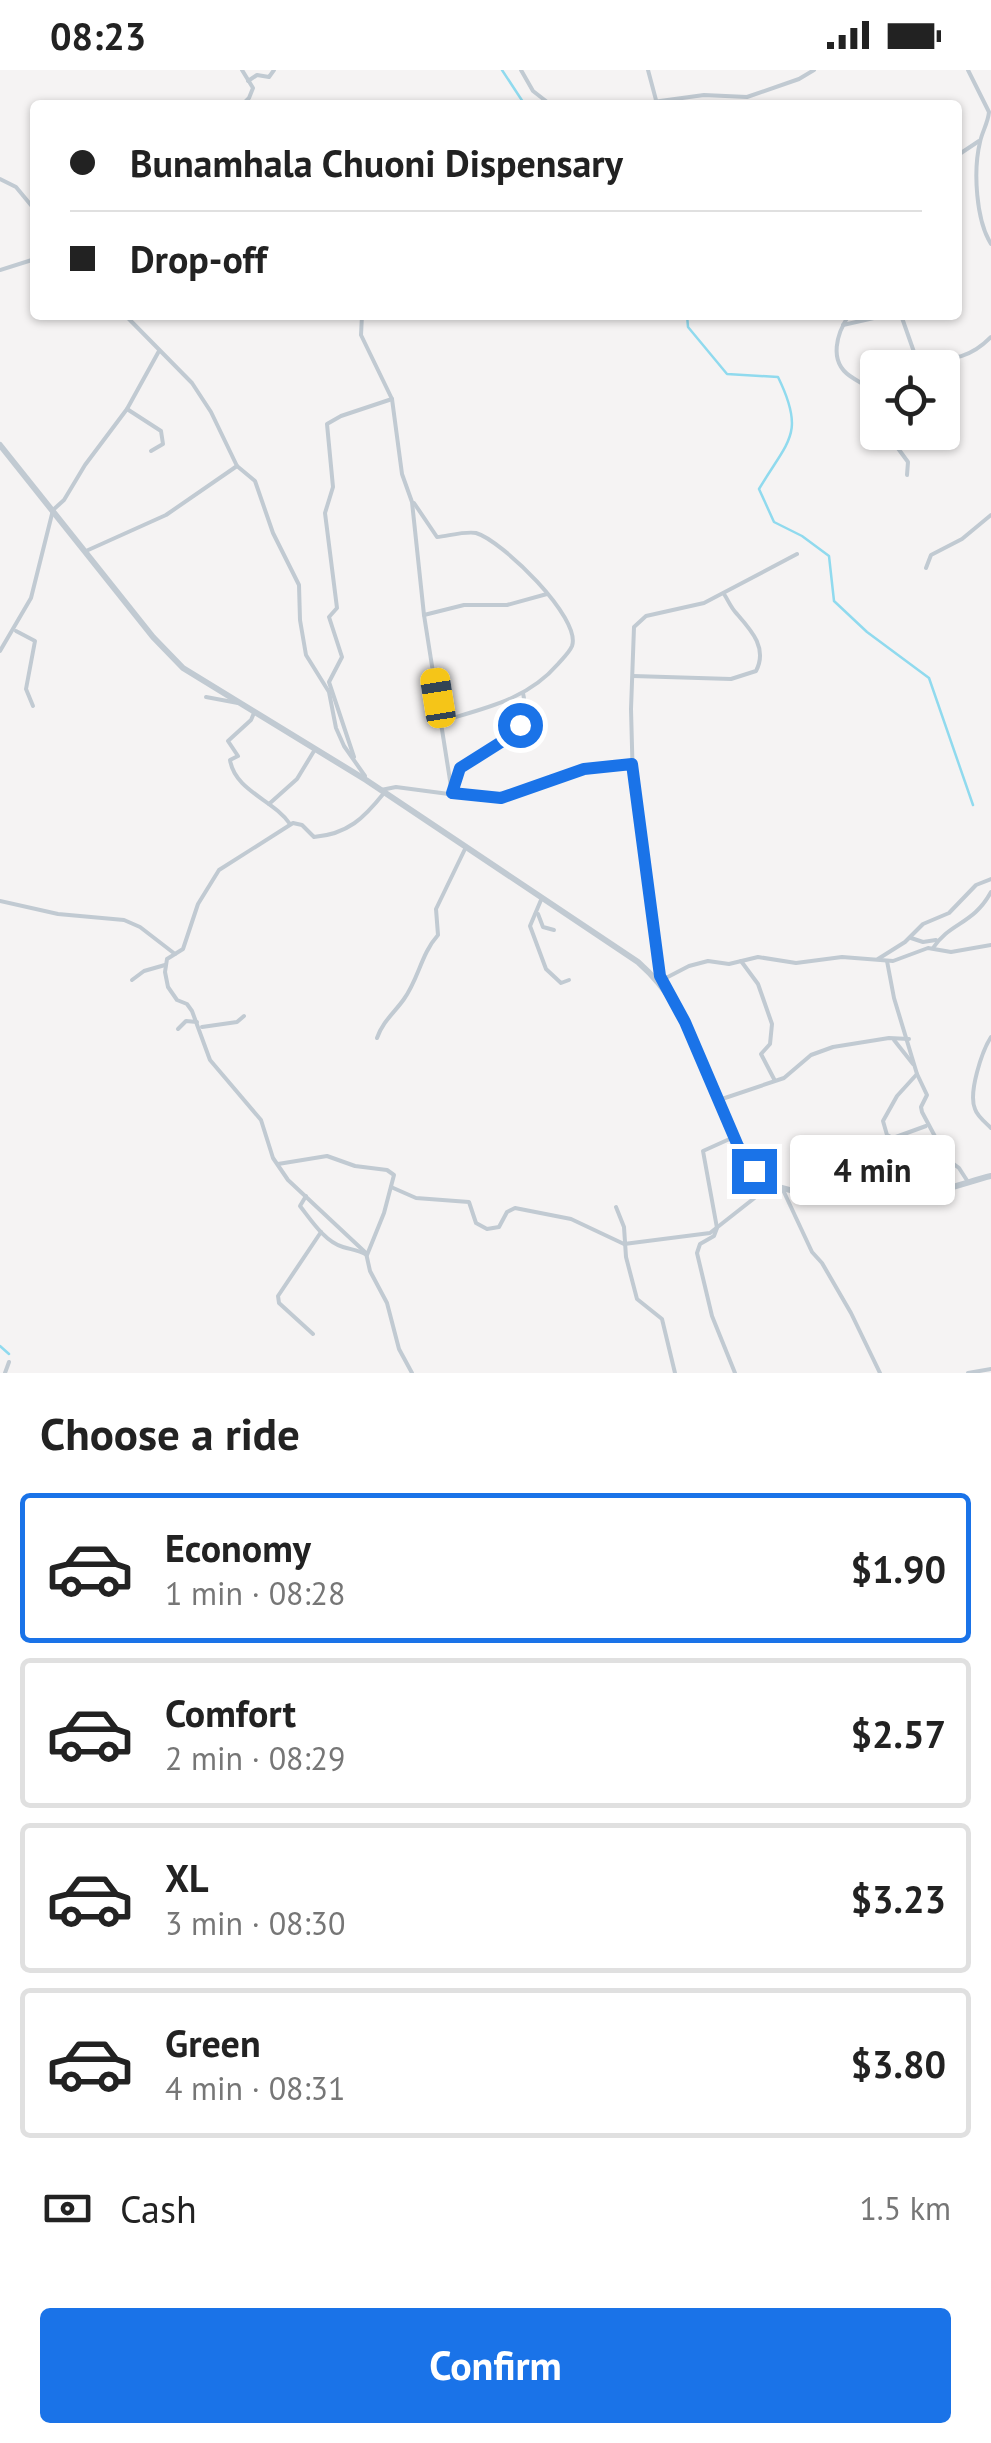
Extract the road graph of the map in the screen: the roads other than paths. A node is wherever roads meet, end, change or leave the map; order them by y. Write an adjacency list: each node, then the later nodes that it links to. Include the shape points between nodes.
1 (242, 70): 7 (street)
2 (274, 70): 7 (street)
3 (521, 70): 9 (street)
4 (648, 70): 10 (street)
5 (814, 70): 10 (street, via 747,96)
6 (968, 70): 11 (street, via 989,112)
7 (248, 81): 8 (street, via 253,88)
8 (248, 100)
9 (545, 100)
10 (656, 100)
11 (980, 140): 12 (street); 15 (street, via 980,224)
12 (962, 152)
13 (0, 179): 14 (street)
14 (30, 204)
15 (991, 244)
16 (30, 261): 17 (street)
17 (0, 270)
18 (131, 320): 25 (street)
19 (362, 320): 29 (street, via 361,335)
20 (846, 320): 23 (street)
21 (865, 320): 23 (street)
22 (903, 320): 26 (street)
23 (843, 325): 28 (street, via 838,360)
24 (991, 336): 27 (street)
25 (159, 350): 30 (street); 34 (street, via 207,404)
26 (914, 350)
27 (960, 356)
28 (860, 380)
29 (392, 399): 36 (street); 56 (street, via 327,424 333,487 324,513 337,608 329,617 342,657 330,682)
30 (127, 409): 32 (street, via 161,432 163,444); 37 (street)
31 (0, 445): 37 (street)
32 (152, 450)
33 (899, 450): 35 (street)
34 (237, 466): 39 (street, via 166,514); 56 (street, via 255,481 299,585 304,650 330,692 336,728)
35 (907, 476)
36 (412, 502): 43 (street, via 437,537 478,534); 44 (street)
37 (53, 510): 39 (street); 45 (street, via 31,598)
38 (991, 515): 41 (street, via 962,540 931,554)
39 (86, 550): 50 (street, via 170,657)
40 (797, 554): 42 (street)
41 (926, 568)
42 (723, 593): 47 (street, via 637,622); 47 (street, via 754,633 760,650 756,670 731,679)
43 (549, 594): 44 (street); 48 (street, via 573,643 544,680)
44 (424, 615): 53 (street)
45 (14, 630): 46 (street); 51 (street, via 35,641 26,689)
46 (0, 650)
47 (633, 676): 55 (street)
48 (523, 693): 53 (street); 58 (street, via 520,725 460,768)
49 (206, 696): 50 (street)
50 (238, 703): 52 (street)
51 (33, 706)
52 (254, 714): 54 (street); 60 (street, via 228,741 238,755 230,766)
53 (442, 721): 58 (street)
54 (316, 749): 57 (street); 60 (street)
55 (632, 764): 58 (street, via 584,769 501,798); 80 (street)
56 (357, 766): 57 (street)
57 (366, 780): 59 (street)
58 (452, 791): 59 (street)
59 (382, 792): 61 (street, via 360,821 341,832 314,837); 62 (street)
60 (269, 804): 61 (street)
61 (290, 824): 73 (street, via 219,870 198,904 183,950)
62 (466, 849): 65 (street); 85 (street, via 436,909 438,933)
63 (991, 879): 69 (street)
64 (991, 892): 70 (street, via 974,916)
65 (542, 899): 67 (street); 80 (street)
66 (0, 900): 73 (street, via 124,920)
67 (537, 913): 68 (street, via 543,927); 79 (street, via 530,924 546,969 561,983)
68 (554, 930)
69 (910, 938): 70 (street); 75 (street)
70 (940, 938): 72 (street)
71 (991, 945): 72 (street)
72 (933, 948): 76 (street)
73 (175, 954): 77 (street)
74 (740, 959): 75 (street); 80 (street, via 702,962); 90 (street, via 758,984 772,1024 770,1044 761,1054)
75 (874, 960): 76 (street)
76 (886, 961): 86 (street)
77 (165, 965): 78 (street); 82 (street, via 170,991 189,1005)
78 (132, 980)
79 (569, 980)
80 (662, 982): 91 (street)
81 (244, 1016): 82 (street)
82 (199, 1025): 83 (street, via 186,1021); 95 (street, via 209,1057 256,1112)
83 (178, 1029)
84 (991, 1037): 93 (street, via 974,1100)
85 (377, 1038)
86 (909, 1039): 87 (street); 88 (street)
87 (894, 1040): 88 (street); 90 (street, via 834,1047)
88 (914, 1065): 89 (street)
89 (917, 1074): 92 (street, via 927,1095 921,1108); 92 (street, via 888,1108 885,1128 893,1138)
90 (774, 1079): 91 (street)
91 (718, 1100): 94 (street)
92 (928, 1126): 97 (street)
93 (991, 1128)
94 (734, 1137): 98 (street); 103 (street, via 702,1154)
95 (278, 1164): 99 (street, via 327,1156 391,1172); 101 (street)
96 (991, 1176): 97 (street)
97 (968, 1182): 100 (street, via 904,1194)
98 (771, 1185): 100 (street); 103 (street)
99 (392, 1187): 105 (street, via 416,1198 469,1202 476,1223 487,1229 499,1227 515,1208 571,1219); 106 (street)
100 (783, 1190): 114 (street)
101 (306, 1196): 104 (street, via 300,1206); 106 (street)
102 (616, 1207): 105 (street)
103 (717, 1228): 105 (street, via 692,1238); 113 (street, via 697,1253)
104 (321, 1232): 106 (street); 107 (street, via 278,1298)
105 (624, 1244): 112 (street, via 637,1299 662,1319)
106 (368, 1256): 111 (street)
107 (312, 1334)
108 (9, 1362): 110 (street)
109 (991, 1368): 115 (street)
110 (5, 1373)
111 (412, 1373)
112 (675, 1373)
113 (735, 1373)
114 (880, 1373)
115 (968, 1373)

